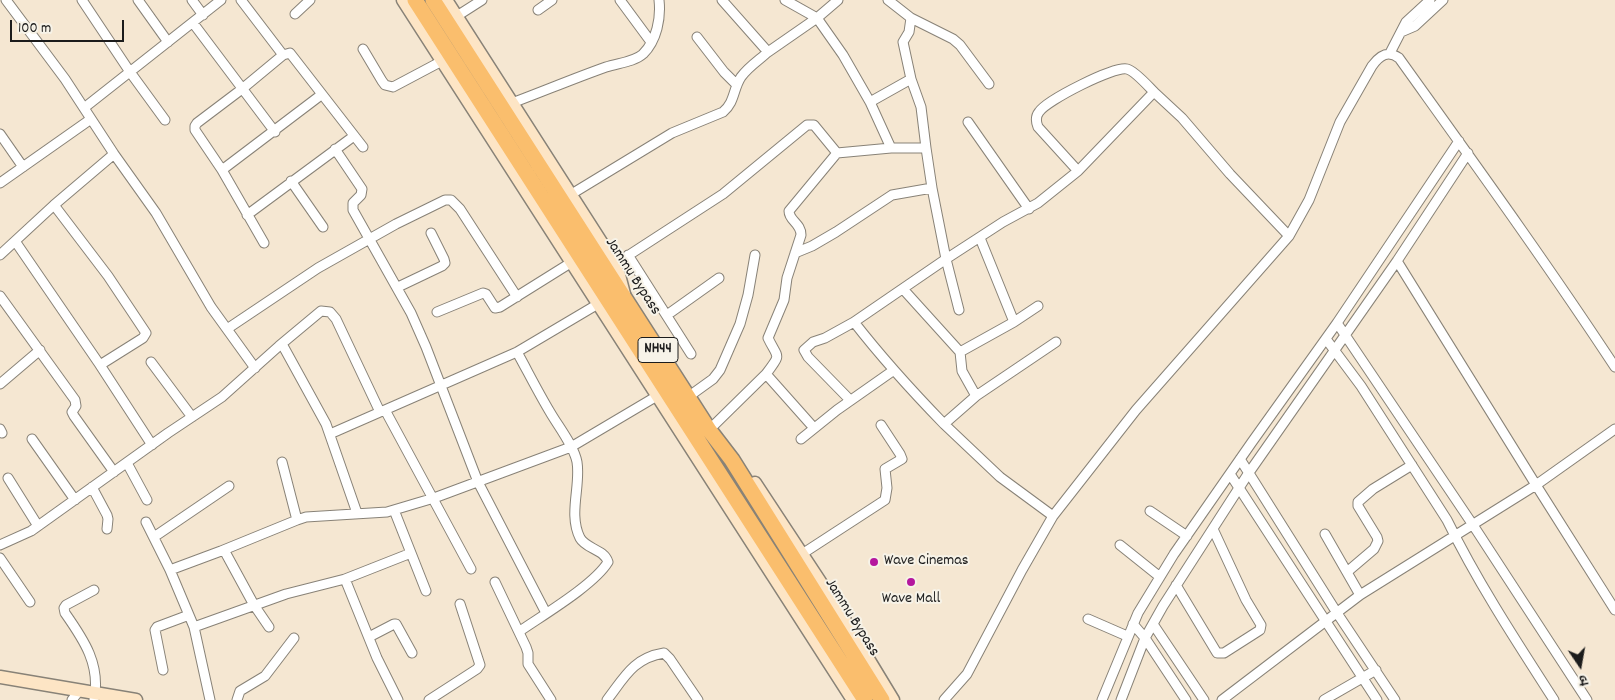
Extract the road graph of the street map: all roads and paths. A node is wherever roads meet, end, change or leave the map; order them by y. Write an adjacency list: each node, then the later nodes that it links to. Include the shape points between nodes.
1 (6, 0): 47 (street, via 46,51)
2 (82, 0): 38 (street)
3 (138, 0): 31 (street)
4 (192, 0): 24 (street)
5 (221, 0): 24 (street)
6 (241, 0): 36 (street)
7 (310, 0): 23 (street)
8 (403, 0): 37 (street)
9 (415, 0): 215 (highway, Jammu Bypass / NH44)
10 (433, 0): 86 (highway, Jammu Bypass / NH44)
11 (446, 0): 25 (street)
12 (482, 0): 25 (street)
13 (552, 0): 22 (street)
14 (620, 0): 32 (street)
15 (659, 0): 32 (street, via 660,19)
16 (722, 0): 34 (street)
17 (785, 0): 26 (street)
18 (838, 0): 26 (street)
19 (888, 0): 27 (street)
20 (1430, 0): 29 (street, via 1406,22)
21 (1443, 0): 29 (street, via 1415,26)
22 (538, 10)
23 (295, 14)
24 (203, 15): 28 (street)
25 (457, 16): 46 (street)
26 (817, 18): 34 (street); 45 (street)
27 (911, 18): 39 (street, via 909,32 903,42); 40 (street, via 960,45)
28 (193, 23): 31 (street); 42 (street)
29 (1402, 32): 35 (street)
30 (697, 37): 41 (street)
31 (168, 42): 38 (street)
32 (651, 42): 46 (street, via 639,56)
33 (363, 49): 37 (street, via 389,87 398,86)
34 (768, 52): 41 (street)
35 (1390, 53): 54 (street, via 1399,58); 74 (street, via 1378,57 1340,122 1309,200)
36 (283, 55): 42 (street); 44 (street, via 292,55)
37 (442, 61): 85 (street)
38 (130, 72): 47 (street); 49 (street)
39 (911, 79): 45 (street); 57 (street, via 922,113)
40 (989, 84)
41 (737, 85): 68 (street, via 733,99 723,112 672,133)
42 (242, 89): 51 (street); 63 (street, via 195,126)
43 (1154, 92): 64 (street); 64 (street, via 1130,70 1119,70 1078,86 1044,106 1036,121 1038,127); 74 (street, via 1182,118)
44 (321, 96): 51 (street); 53 (street)
45 (870, 102): 56 (street)
46 (512, 104): 68 (street)
47 (84, 108): 48 (street)
48 (91, 119): 61 (street); 62 (street)
49 (165, 120)
50 (968, 122): 70 (street)
51 (275, 132): 63 (street)
52 (0, 134): 62 (street)
53 (354, 136): 55 (street); 58 (street)
54 (1460, 141): 60 (street); 99 (street)
55 (363, 147)
56 (891, 148): 57 (street); 59 (street)
57 (926, 148): 67 (street)
58 (334, 150): 65 (street); 75 (street, via 362,189 352,208)
59 (837, 153): 79 (street, via 789,211 800,228); 81 (street, via 814,124 807,125 723,194)
60 (1468, 153): 84 (street); 112 (street)
61 (114, 154): 69 (street); 100 (street, via 156,213)
62 (23, 167): 66 (street)
63 (222, 170): 71 (street)
64 (1078, 170): 70 (street)
65 (291, 181): 71 (street); 72 (street)
66 (0, 183)
67 (932, 188): 79 (street, via 892,195 836,232); 83 (street)
68 (570, 195): 86 (street)
69 (54, 205): 77 (street); 111 (street, via 108,276 146,334)
70 (1029, 209): 76 (street)
71 (247, 215): 78 (street)
72 (323, 227)
73 (432, 233): 88 (street, via 445,263)
74 (1289, 236): 154 (street, via 1136,410)
75 (370, 238): 88 (street); 91 (street, via 439,202 451,200); 100 (street, via 318,268)
76 (980, 238): 83 (street); 98 (street)
77 (15, 241): 80 (street); 111 (street)
78 (264, 243)
79 (795, 253): 115 (street, via 784,300 768,338 778,357)
80 (0, 255)
81 (628, 255): 86 (street); 96 (street)
82 (755, 255): 120 (street, via 740,324 720,370)
83 (946, 259): 89 (street); 94 (street)
84 (1397, 261): 101 (street); 145 (street)
85 (572, 262): 91 (street); 92 (street)
86 (610, 267): 120 (highway, Jammu Bypass / NH44)
87 (719, 278): 96 (street)
88 (398, 287): 117 (street)
89 (903, 289): 97 (street); 108 (street)
90 (0, 296): 105 (street)
91 (517, 297): 95 (street, via 495,308 483,293)
92 (598, 304): 107 (street); 118 (street)
93 (1038, 306): 98 (street)
94 (959, 310)
95 (437, 312)
96 (667, 315): 109 (street)
97 (854, 322): 114 (street); 121 (street, via 823,340 813,342 804,352)
98 (1014, 322): 108 (street)
99 (1337, 322): 101 (street); 102 (street)
100 (227, 330): 113 (street)
101 (1346, 334): 106 (street); 157 (street)
102 (1326, 339): 106 (street); 134 (street)
103 (1056, 342): 119 (street)
104 (282, 344): 113 (street); 122 (street, via 318,313 330,312); 129 (street)
105 (40, 350): 116 (street); 139 (street, via 76,403 72,412 74,416)
106 (1334, 351): 138 (street, via 1361,386); 141 (street)
107 (517, 352): 117 (street); 133 (street)
108 (960, 352): 119 (street, via 962,371)
109 (691, 354)
110 (151, 362): 123 (street)
111 (100, 365): 132 (street)
112 (1615, 366)
113 (255, 368): 123 (street, via 222,397)
114 (894, 370): 121 (street); 124 (street)
115 (766, 374): 126 (street); 128 (street)
116 (0, 384)
117 (441, 386): 122 (street); 143 (street)
118 (658, 396): 133 (street); 214 (street)
119 (976, 396): 124 (street)
120 (688, 397): 128 (highway, Jammu Bypass / NH44)
121 (850, 400): 126 (street)
122 (383, 411): 129 (street); 148 (street)
123 (192, 417): 132 (street)
124 (944, 424): 154 (street, via 1000,477)
125 (881, 425): 169 (street, via 902,459 885,469 888,488 885,500)
126 (814, 428): 131 (street)
127 (1615, 429): 145 (street)
128 (709, 430): 135 (highway, Jammu Bypass / NH44)
129 (330, 434): 153 (street)
130 (32, 439): 149 (street)
131 (801, 439)
132 (152, 445): 137 (street)
133 (571, 447): 143 (street); 185 (street, via 577,462 575,516 580,537 608,562)
134 (1240, 459): 140 (street); 141 (street)
135 (732, 460): 169 (street, via 751,478); 216 (highway, Jammu Bypass / NH44)
136 (282, 462): 155 (street)
137 (126, 463): 139 (street); 150 (street)
138 (1412, 465): 163 (street); 173 (street, via 1358,502 1378,541 1374,549)
139 (114, 472): 146 (street)
140 (1230, 474): 147 (street); 162 (street)
141 (1248, 474): 147 (street); 186 (street)
142 (8, 478): 158 (street)
143 (478, 482): 148 (street); 185 (street)
144 (229, 486): 164 (street)
145 (1536, 486): 157 (street); 184 (street)
146 (92, 488): 149 (street); 159 (street, via 107,515)
147 (1239, 489): 160 (street); 189 (street)
148 (434, 498): 151 (street); 171 (street)
149 (75, 500): 158 (street)
150 (147, 500)
151 (394, 510): 153 (street); 168 (street)
152 (1150, 511): 162 (street)
153 (357, 513): 155 (street)
154 (1053, 516): 218 (street, via 967,674)
155 (297, 520): 167 (street)
156 (146, 522): 164 (street)
157 (1473, 525): 163 (street); 228 (street)
158 (38, 526): 165 (street)
159 (107, 528)
160 (1213, 529): 177 (street); 177 (street, via 1261,625 1260,630 1224,653 1217,652)
161 (1325, 534): 173 (street)
162 (1187, 536): 174 (street)
163 (1454, 536): 180 (street); 227 (street, via 1494,608)
164 (154, 537): 172 (street)
165 (0, 545)
166 (1120, 545): 174 (street)
167 (224, 550): 172 (street); 183 (street)
168 (412, 554): 175 (street); 179 (street)
169 (802, 554): 217 (street)
170 (0, 558): 181 (street)
171 (471, 569)
172 (170, 570): 187 (street)
173 (1346, 572): 180 (street)
174 (1160, 577): 190 (street)
175 (345, 579): 183 (street); 196 (street)
176 (495, 582): 194 (street)
177 (1176, 586): 191 (street)
178 (94, 590): 205 (street, via 64,608 88,648 96,681)
179 (426, 591)
180 (1360, 595): 186 (street)
181 (30, 602)
182 (460, 604): 210 (street, via 480,665)
183 (254, 605): 192 (street); 193 (street)
184 (1615, 610)
185 (546, 613): 194 (street)
186 (1337, 613): 189 (street); 201 (street)
187 (189, 614): 192 (street); 200 (street, via 155,630)
188 (1088, 619): 195 (street)
189 (1325, 622): 203 (street); 223 (street)
190 (1133, 624): 195 (street); 198 (street)
191 (1153, 624): 198 (street); 222 (street)
192 (194, 627): 207 (street)
193 (269, 627)
194 (520, 631): 211 (street, via 528,651 528,664)
195 (1127, 636): 219 (street)
196 (369, 637): 199 (street, via 396,624); 209 (street)
197 (294, 638): 208 (street, via 264,676 240,691)
198 (1146, 638): 220 (street); 221 (street)
199 (412, 653)
200 (163, 670)
201 (1376, 670): 203 (street); 226 (street)
202 (0, 677): 204 (street)
203 (1362, 678): 224 (street); 225 (street)
204 (76, 696): 205 (street)
205 (94, 697): 206 (street)
206 (136, 700)
207 (210, 700)
208 (237, 700)
209 (398, 700)
210 (429, 700)
211 (551, 700)
212 (607, 700): 213 (street, via 634,665 664,653)
213 (698, 700)
214 (853, 700)
215 (865, 700)
216 (882, 700)
217 (893, 700)
218 (944, 700)
219 (1102, 700)
220 (1121, 700)
221 (1186, 700)
222 (1204, 700)
223 (1222, 700)
224 (1324, 700)
225 (1377, 700)
226 (1395, 700)
227 (1554, 700)
228 (1587, 700)

